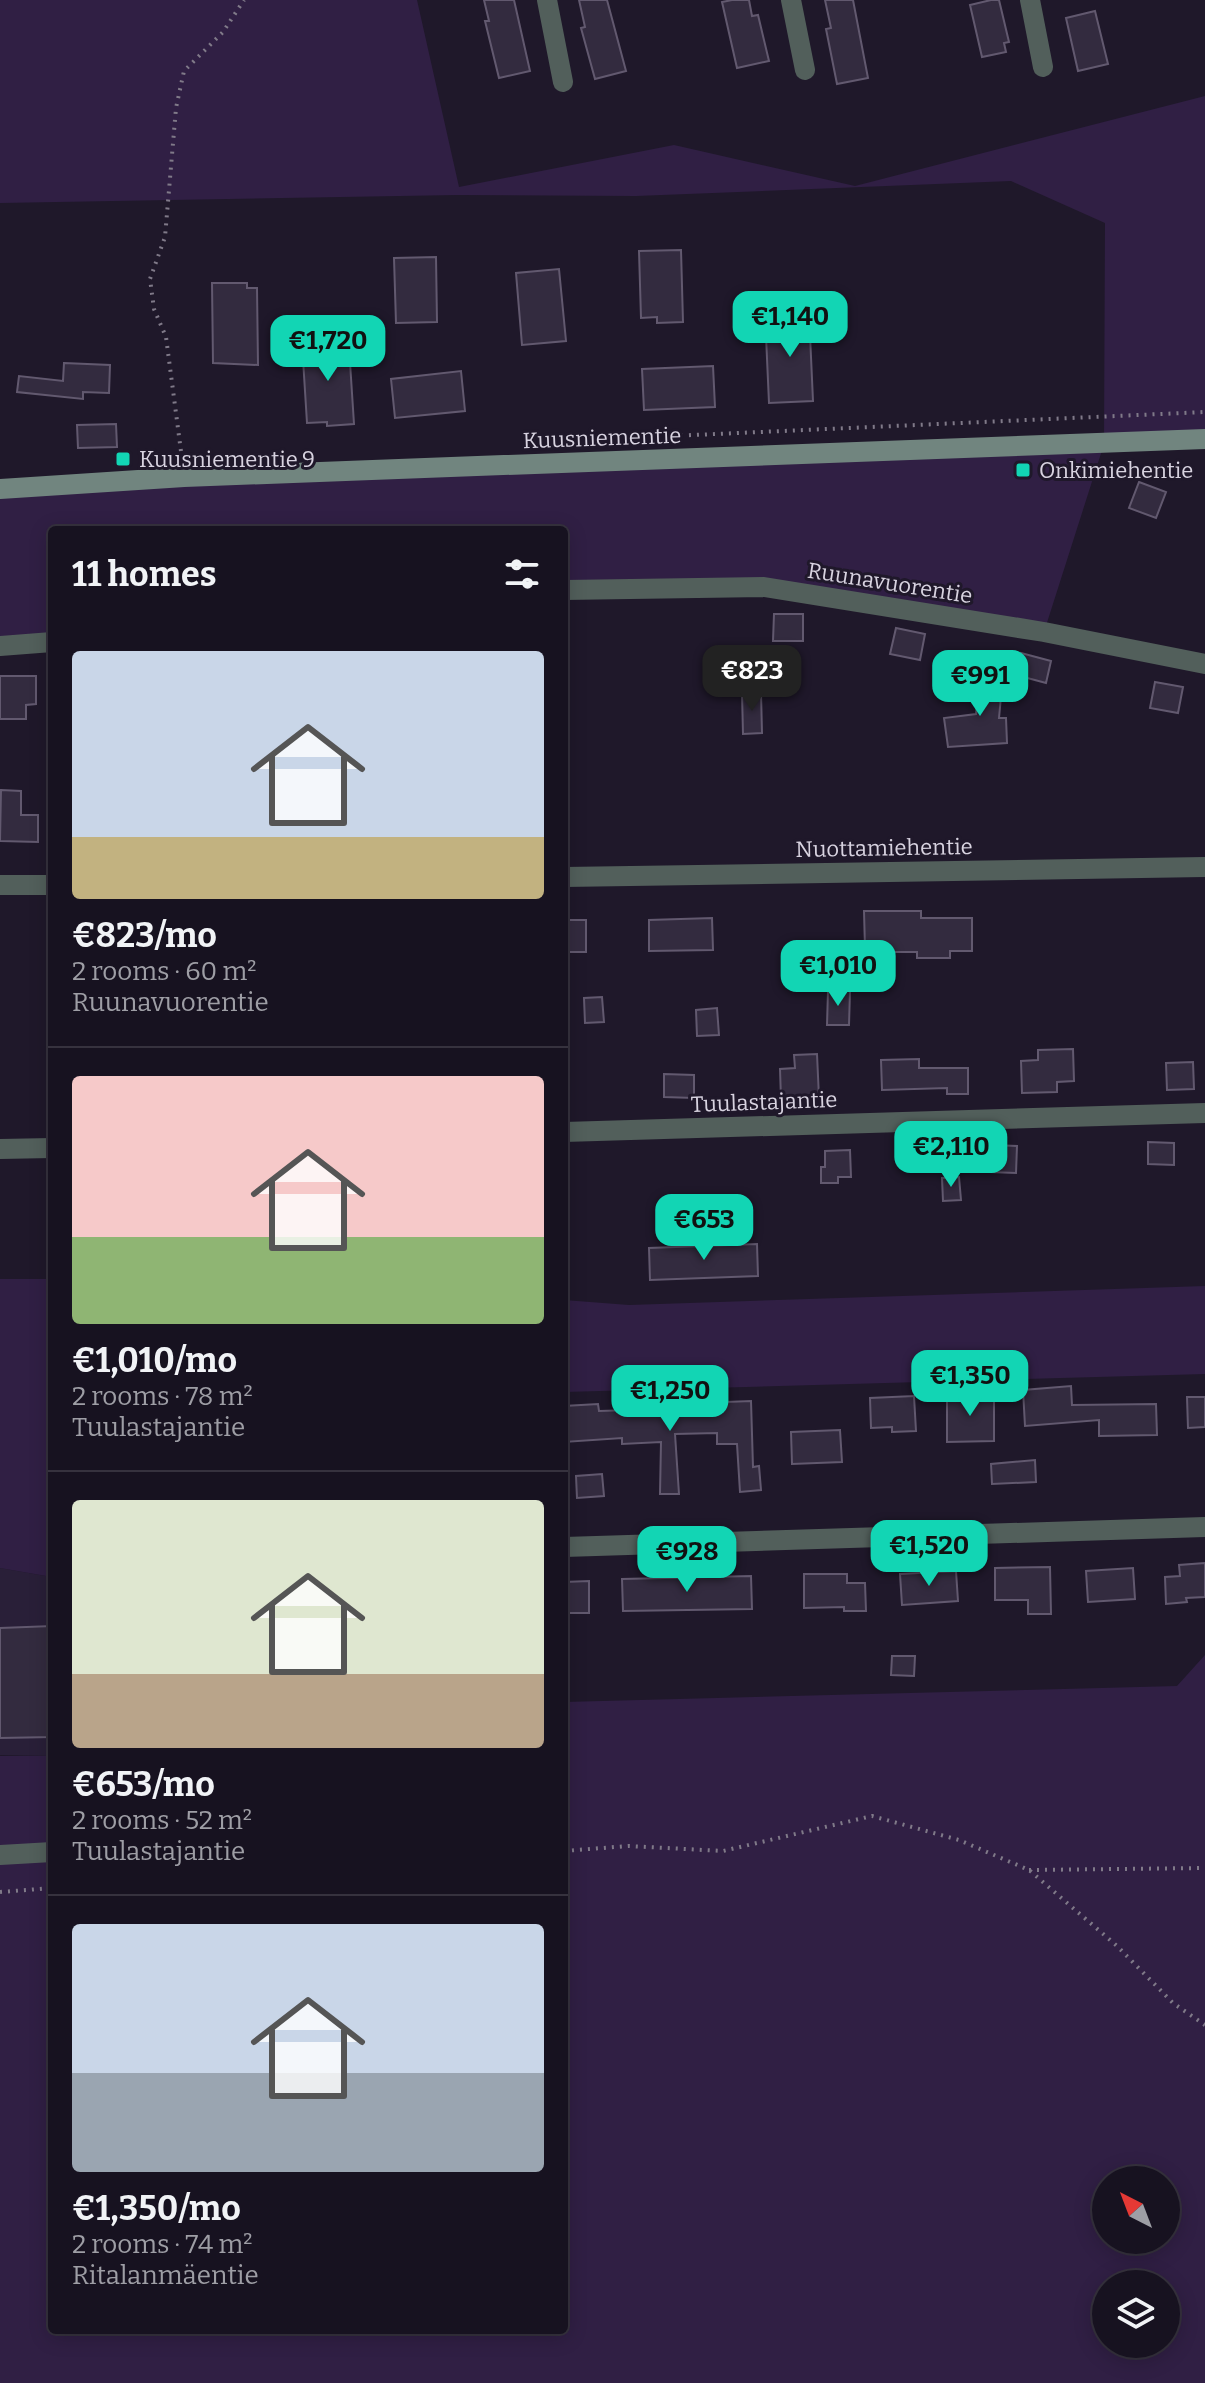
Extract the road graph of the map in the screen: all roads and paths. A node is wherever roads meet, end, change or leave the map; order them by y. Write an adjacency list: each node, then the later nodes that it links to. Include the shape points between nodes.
1 (244, 0): 9 (path, via 223,32 184,71 165,237 150,279 154,309 166,337)
2 (547, 0): 7 (street)
3 (791, 0): 6 (street)
4 (1030, 0): 5 (street)
5 (1043, 67)
6 (805, 70)
7 (563, 82)
8 (1205, 439): 9 (street, Kuusniementie)
9 (184, 477): 10 (street, Kuusniementie)
10 (0, 489)
11 (568, 590): 14 (street, Ruunavuorentie, via 764,587)
12 (48, 642): 13 (street)
13 (0, 646)
14 (1205, 664)
15 (1205, 867): 16 (street, Nuottamiehentie)
16 (568, 877)
17 (0, 885): 18 (street)
18 (48, 885)
19 (1205, 1113): 20 (street, Tuulastajantie)
20 (568, 1132)
21 (48, 1148): 22 (street)
22 (0, 1149)
23 (1205, 1527): 24 (street)
24 (568, 1547)
25 (568, 1851): 29 (path, via 628,1846 723,1851 872,1816 959,1840)
26 (48, 1852): 27 (street)
27 (0, 1855)
28 (1205, 1868): 29 (path)
29 (1029, 1870): 32 (path, via 1173,2003)
30 (48, 1888): 31 (path)
31 (0, 1892)
32 (1205, 2025)

